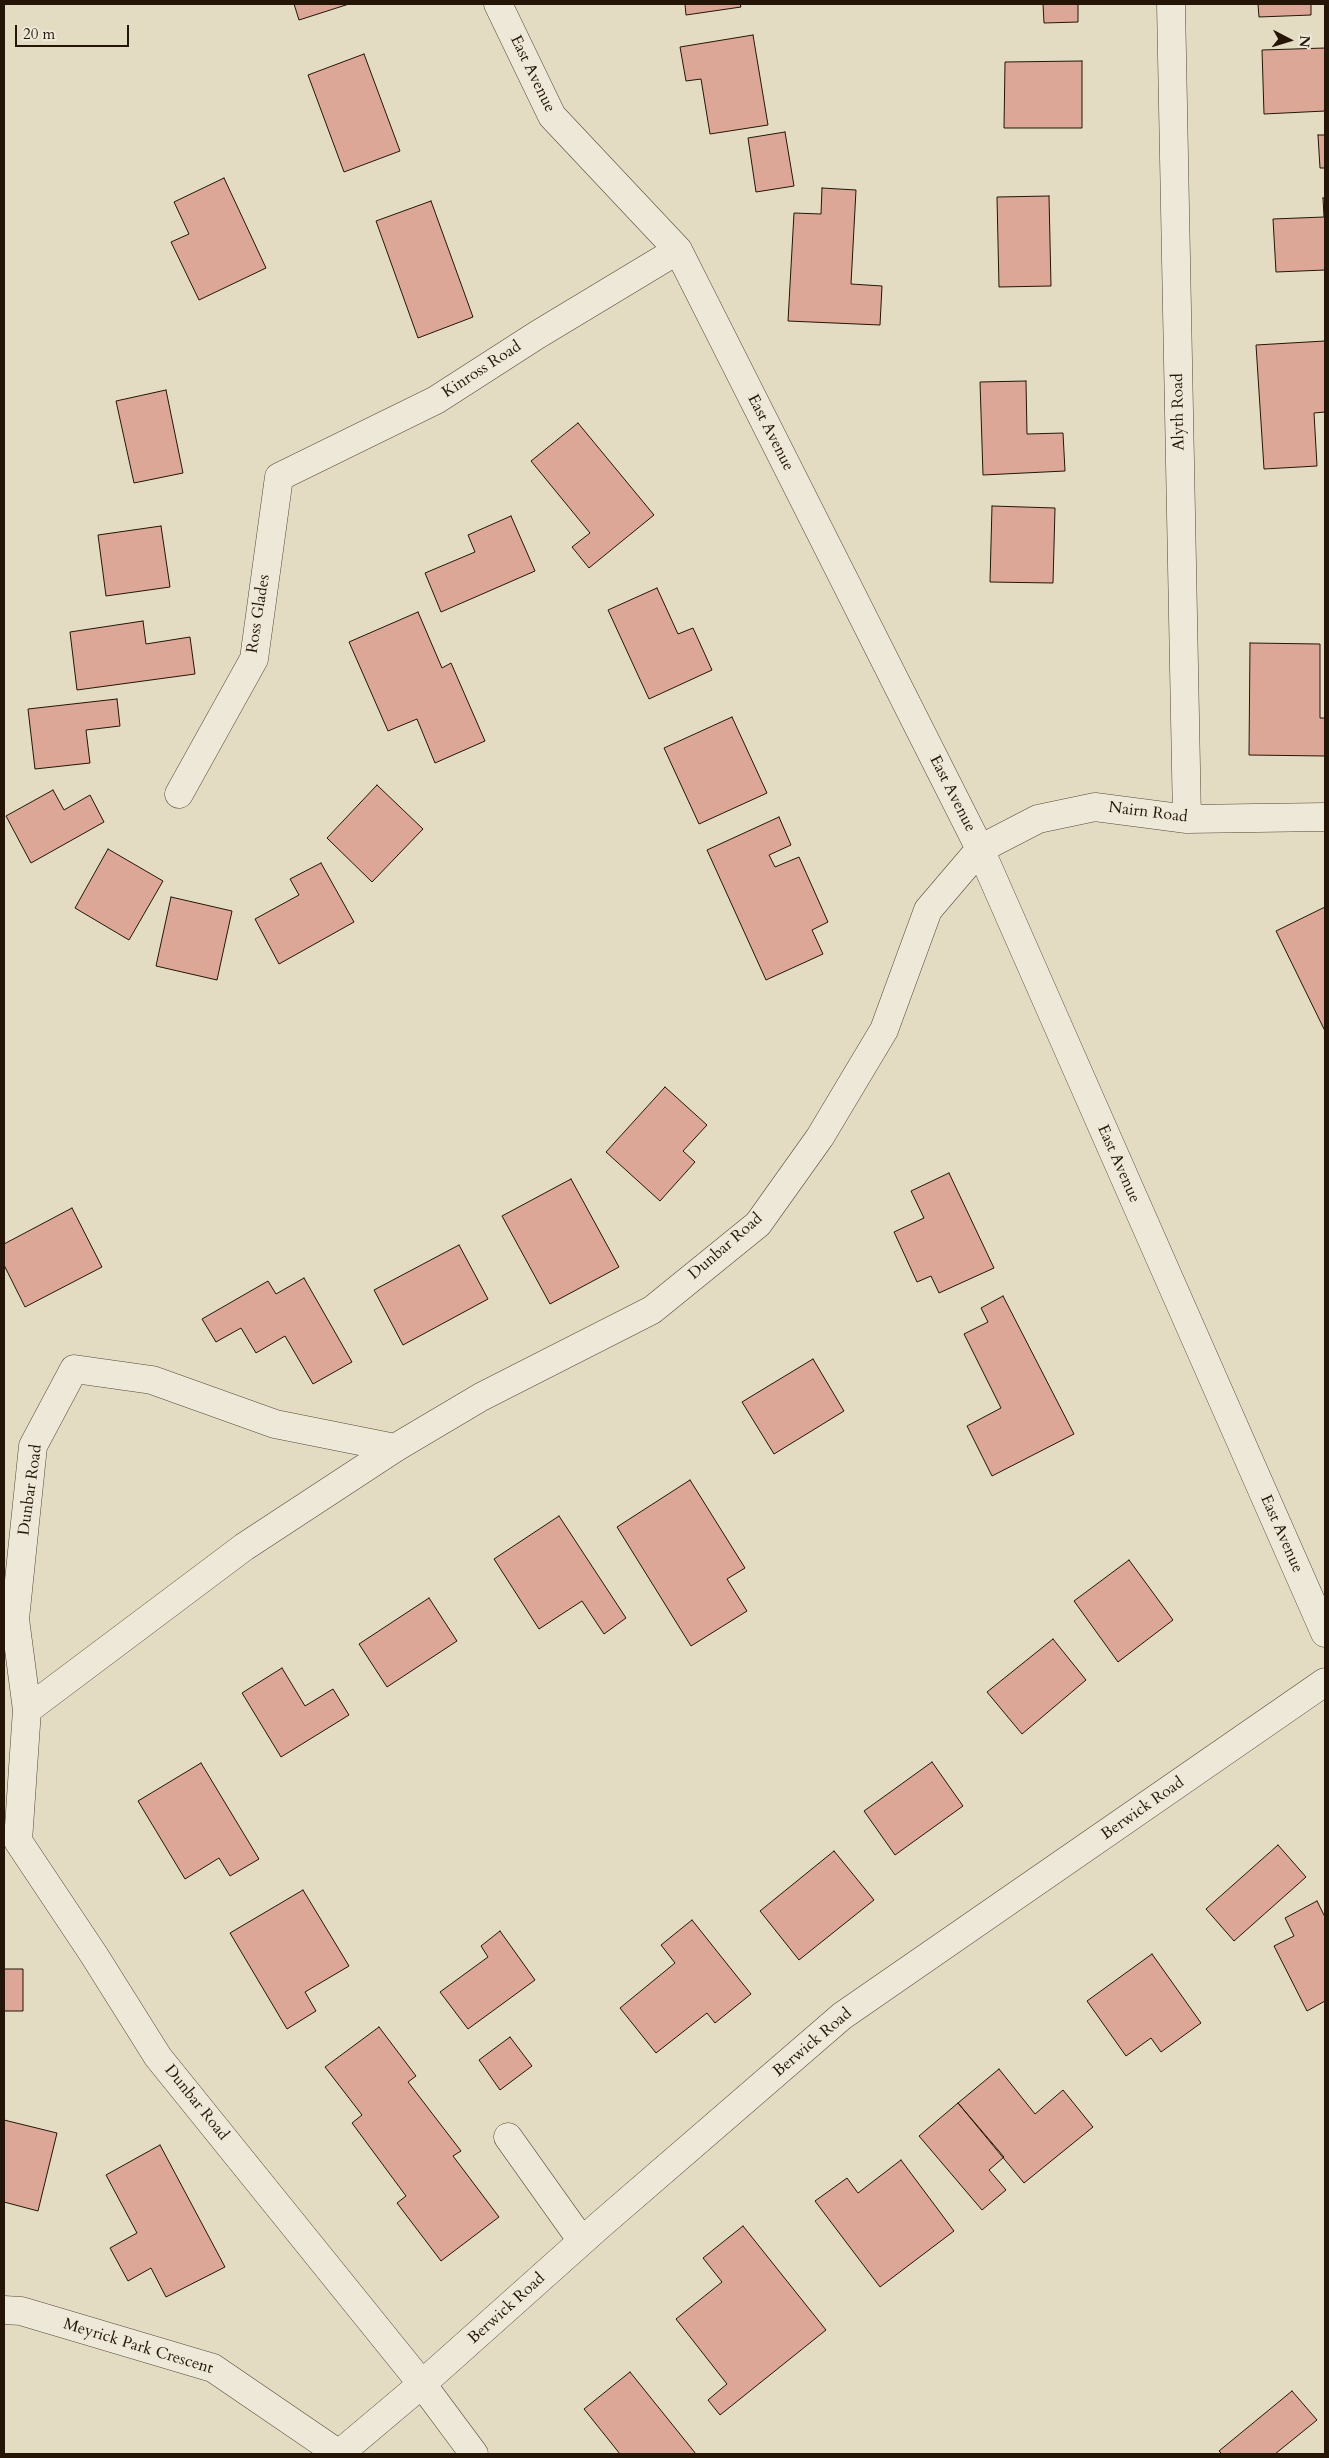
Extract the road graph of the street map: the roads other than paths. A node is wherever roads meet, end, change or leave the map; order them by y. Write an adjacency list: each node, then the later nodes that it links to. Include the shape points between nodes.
1 (498, 4): 3 (street, East Avenue, via 552,116)
2 (1171, 4): 7 (street, Alyth Road)
3 (678, 250): 4 (street, Kinross Road, via 436,400); 8 (street, East Avenue)
4 (279, 477): 5 (street, Ross Glades, via 254,659)
5 (179, 794)
6 (1325, 817): 7 (street, Nairn Road)
7 (1187, 820): 8 (street, Nairn Road, via 1095,807 1038,819)
8 (980, 849): 9 (street, Dunbar Road, via 928,910 884,1030 820,1137 758,1224 652,1310 481,1397); 10 (street, East Avenue)
9 (395, 1448): 12 (street, Dunbar Road, via 244,1547); 12 (street, Dunbar Road, via 275,1424 152,1380 74,1369 33,1446 15,1619)
10 (1325, 1633)
11 (1325, 1682): 14 (street, Berwick Road, via 842,2016)
12 (27, 1710): 16 (street, Dunbar Road, via 18,1841 158,2058)
13 (508, 2137): 14 (street)
14 (582, 2241): 16 (street, Berwick Road)
15 (4, 2310): 17 (street, Meyrick Park Crescent, via 21,2311 213,2368)
16 (422, 2384): 17 (street, Berwick Road); 18 (street, Dunbar Road)
17 (339, 2454)
18 (474, 2454)

